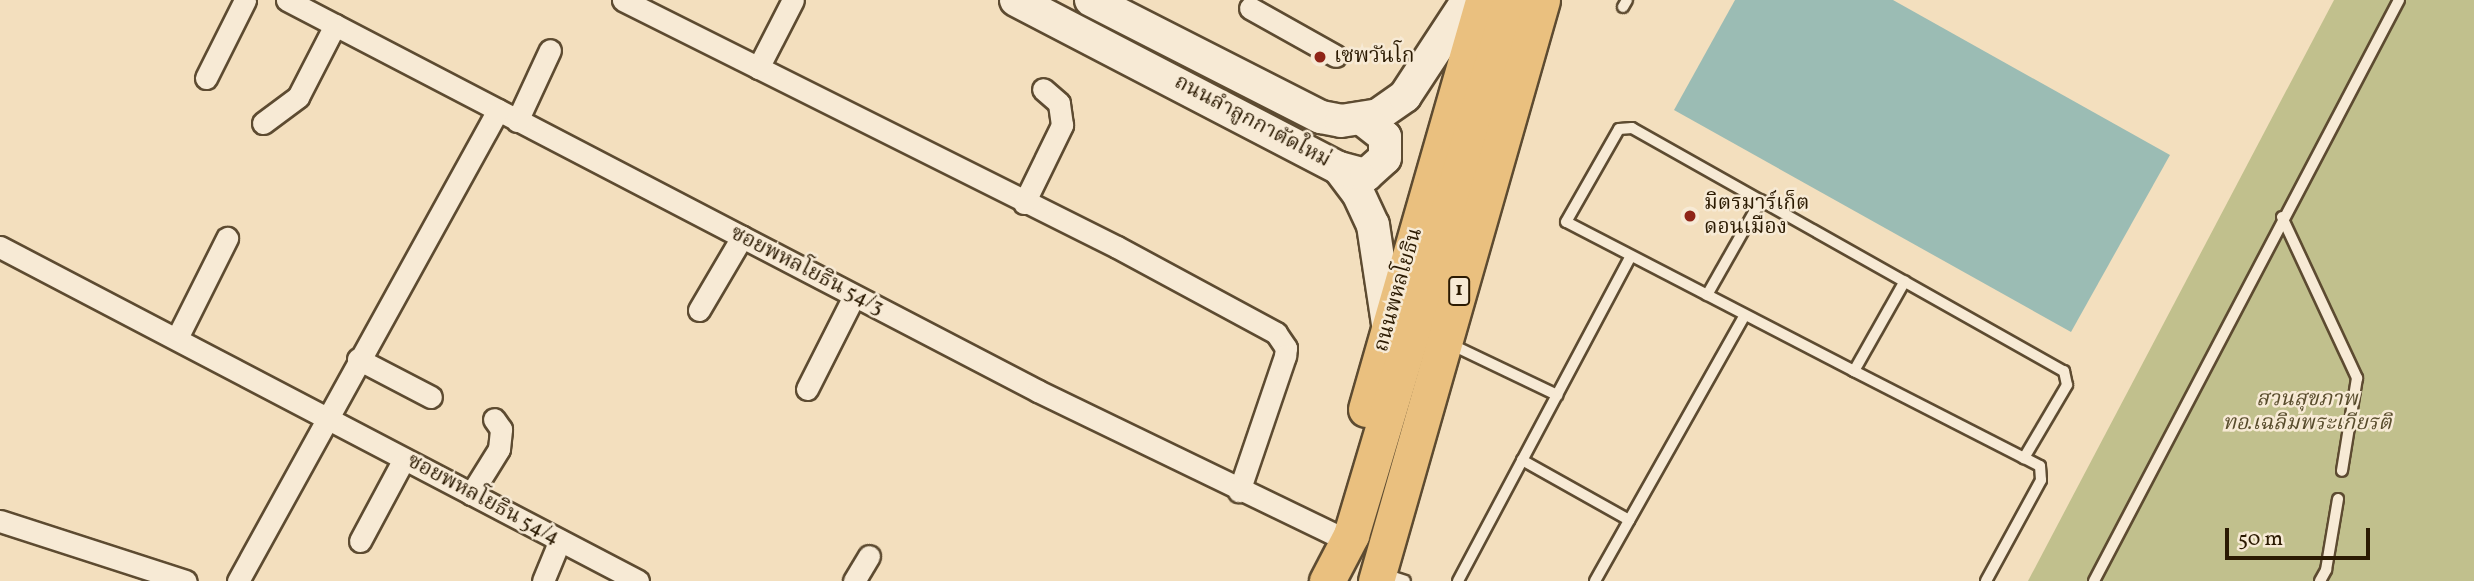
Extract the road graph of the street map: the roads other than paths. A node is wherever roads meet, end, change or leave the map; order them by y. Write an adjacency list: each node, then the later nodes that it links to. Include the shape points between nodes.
1 (245, 0): 17 (street)
2 (623, 0): 16 (street)
3 (793, 0): 16 (street)
4 (1016, 0): 23 (main road, ถนนลำลูกกาตัดใหม่)
5 (1091, 0): 20 (main road, ถนนลำลูกกาตัดใหม่, via 1321,117)
6 (1468, 0): 20 (main road, ถนนลำลูกกาตัดใหม่, via 1405,96 1391,109)
7 (1483, 0): 36 (main road, ถนนพหลโยธิน)
8 (1511, 0): 66 (main road, via 1351,535)
9 (1542, 0): 38 (main road, 1)
10 (2399, 0): 26 (lane)
11 (299, 3): 13 (street, ซอยพหลโยธิน 54/3)
12 (1247, 3): 15 (street)
13 (335, 25): 19 (street, ซอยพหลโยธิน 54/3); 22 (street, via 298,97)
14 (550, 50): 21 (street)
15 (1336, 56)
16 (758, 68): 25 (street)
17 (206, 78)
18 (1043, 89): 25 (street, via 1059,103 1062,125)
19 (498, 110): 21 (street, ซอยพหลโยธิน 54/3); 39 (street)
20 (1363, 120): 23 (main road, via 1385,137 1385,158 1366,175)
21 (517, 121): 27 (street, ซอยพหลโยธิน 54/3)
22 (263, 123)
23 (1339, 168): 36 (main road, ถนนลำลูกกาตัดใหม่, via 1358,193 1373,225)
24 (1761, 200): 30 (lane, via 1632,128 1619,129 1566,222); 31 (lane); 32 (lane)
25 (1024, 203): 50 (street, via 1265,324 1282,340 1285,356)
26 (2282, 217): 49 (lane, via 2357,378); 70 (lane)
27 (742, 237): 33 (street, ซอยพหลโยธิน 54/3); 34 (street)
28 (227, 238): 37 (street)
29 (0, 248): 37 (street, ซอยพหลโยธิน 54/4)
30 (1631, 256): 32 (lane); 42 (lane)
31 (1905, 281): 40 (lane); 46 (lane, via 2064,371 2067,384)
32 (1707, 295): 35 (lane)
33 (855, 296): 41 (street); 50 (street, ซอยพหลโยธิน 54/3)
34 (699, 310)
35 (1745, 315): 40 (lane); 53 (lane)
36 (1389, 325): 55 (main road, ถนนพหลโยธิน)
37 (177, 338): 44 (street, ซอยพหลโยธิน 54/4)
38 (1445, 341): 42 (lane); 59 (main road, 1)
39 (358, 359): 43 (street); 44 (street)
40 (1854, 371): 46 (lane)
41 (807, 389)
42 (1557, 394): 48 (lane)
43 (431, 397)
44 (327, 419): 47 (street, ซอยพหลโยธิน 54/4); 61 (street)
45 (494, 419): 51 (street, via 501,429 499,449)
46 (2024, 458): 69 (lane, via 2043,473)
47 (404, 459): 51 (street, ซอยพหลโยธิน 54/4); 57 (street)
48 (1522, 460): 53 (lane); 67 (lane)
49 (2342, 471)
50 (1239, 491): 55 (street, ซอยพหลโยธิน 54/3)
51 (471, 494): 56 (street, ซอยพหลโยธิน 54/4)
52 (2338, 499): 71 (lane, via 2326,570)
53 (1629, 520): 68 (lane)
54 (0, 521): 60 (street)
55 (1332, 533): 65 (main road, ถนนพหลโยธิน)
56 (560, 540): 62 (street); 63 (street, ซอยพหลโยธิน 54/4)
57 (360, 541)
58 (869, 556): 64 (street)
59 (1387, 578)
60 (187, 581)
61 (238, 581)
62 (543, 581)
63 (638, 581)
64 (853, 581)
65 (1317, 581)
66 (1327, 581)
67 (1458, 581)
68 (1595, 581)
69 (1986, 581)
70 (2094, 581)
71 (2320, 581)

